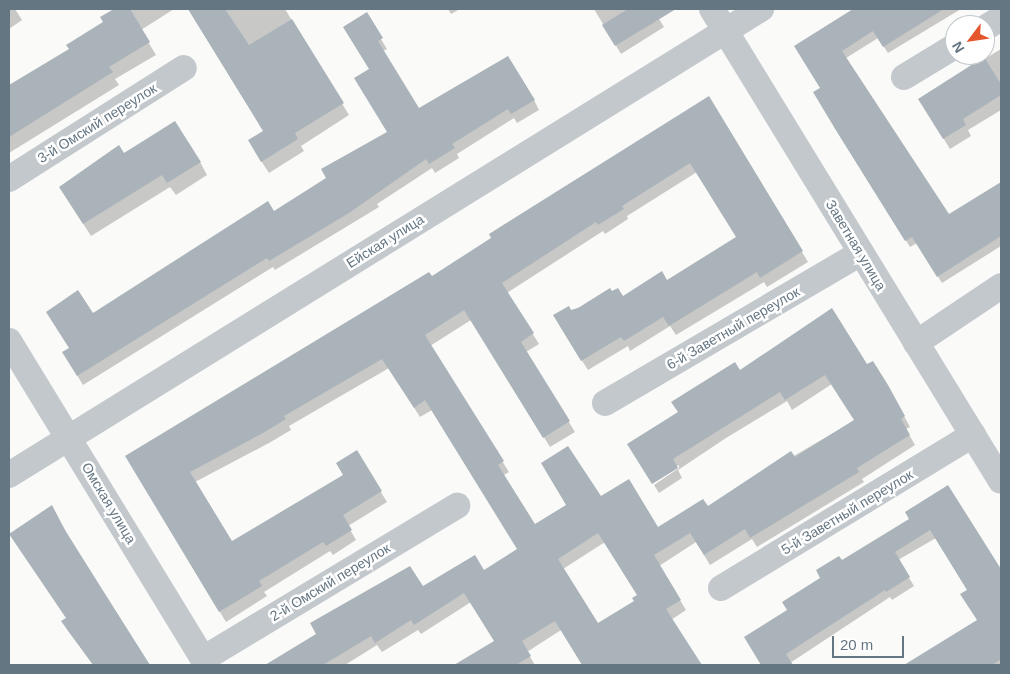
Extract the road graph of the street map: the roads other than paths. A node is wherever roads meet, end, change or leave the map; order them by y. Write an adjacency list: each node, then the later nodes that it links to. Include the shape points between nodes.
1 (761, 9): 2 (street, Ейская улица)
2 (719, 19): 7 (street, Заветная улица); 13 (street, Ейская улица)
3 (945, 52): 5 (street)
4 (184, 68): 6 (street, 3-й Омский переулок)
5 (904, 77)
6 (9, 179)
7 (861, 254): 10 (street, Заветная улица); 11 (street, 6-й Заветный переулок)
8 (1001, 286): 10 (street)
9 (9, 341): 13 (street, Омская улица)
10 (916, 342): 12 (street, Заветная улица)
11 (605, 403)
12 (973, 436): 15 (street, Заветная улица); 17 (street, 5-й Заветный переулок)
13 (69, 437): 14 (street, Ейская улица); 18 (street, Омская улица)
14 (9, 475)
15 (1001, 481)
16 (457, 506): 18 (street, 2-й Омский переулок)
17 (721, 588)
18 (205, 662)

